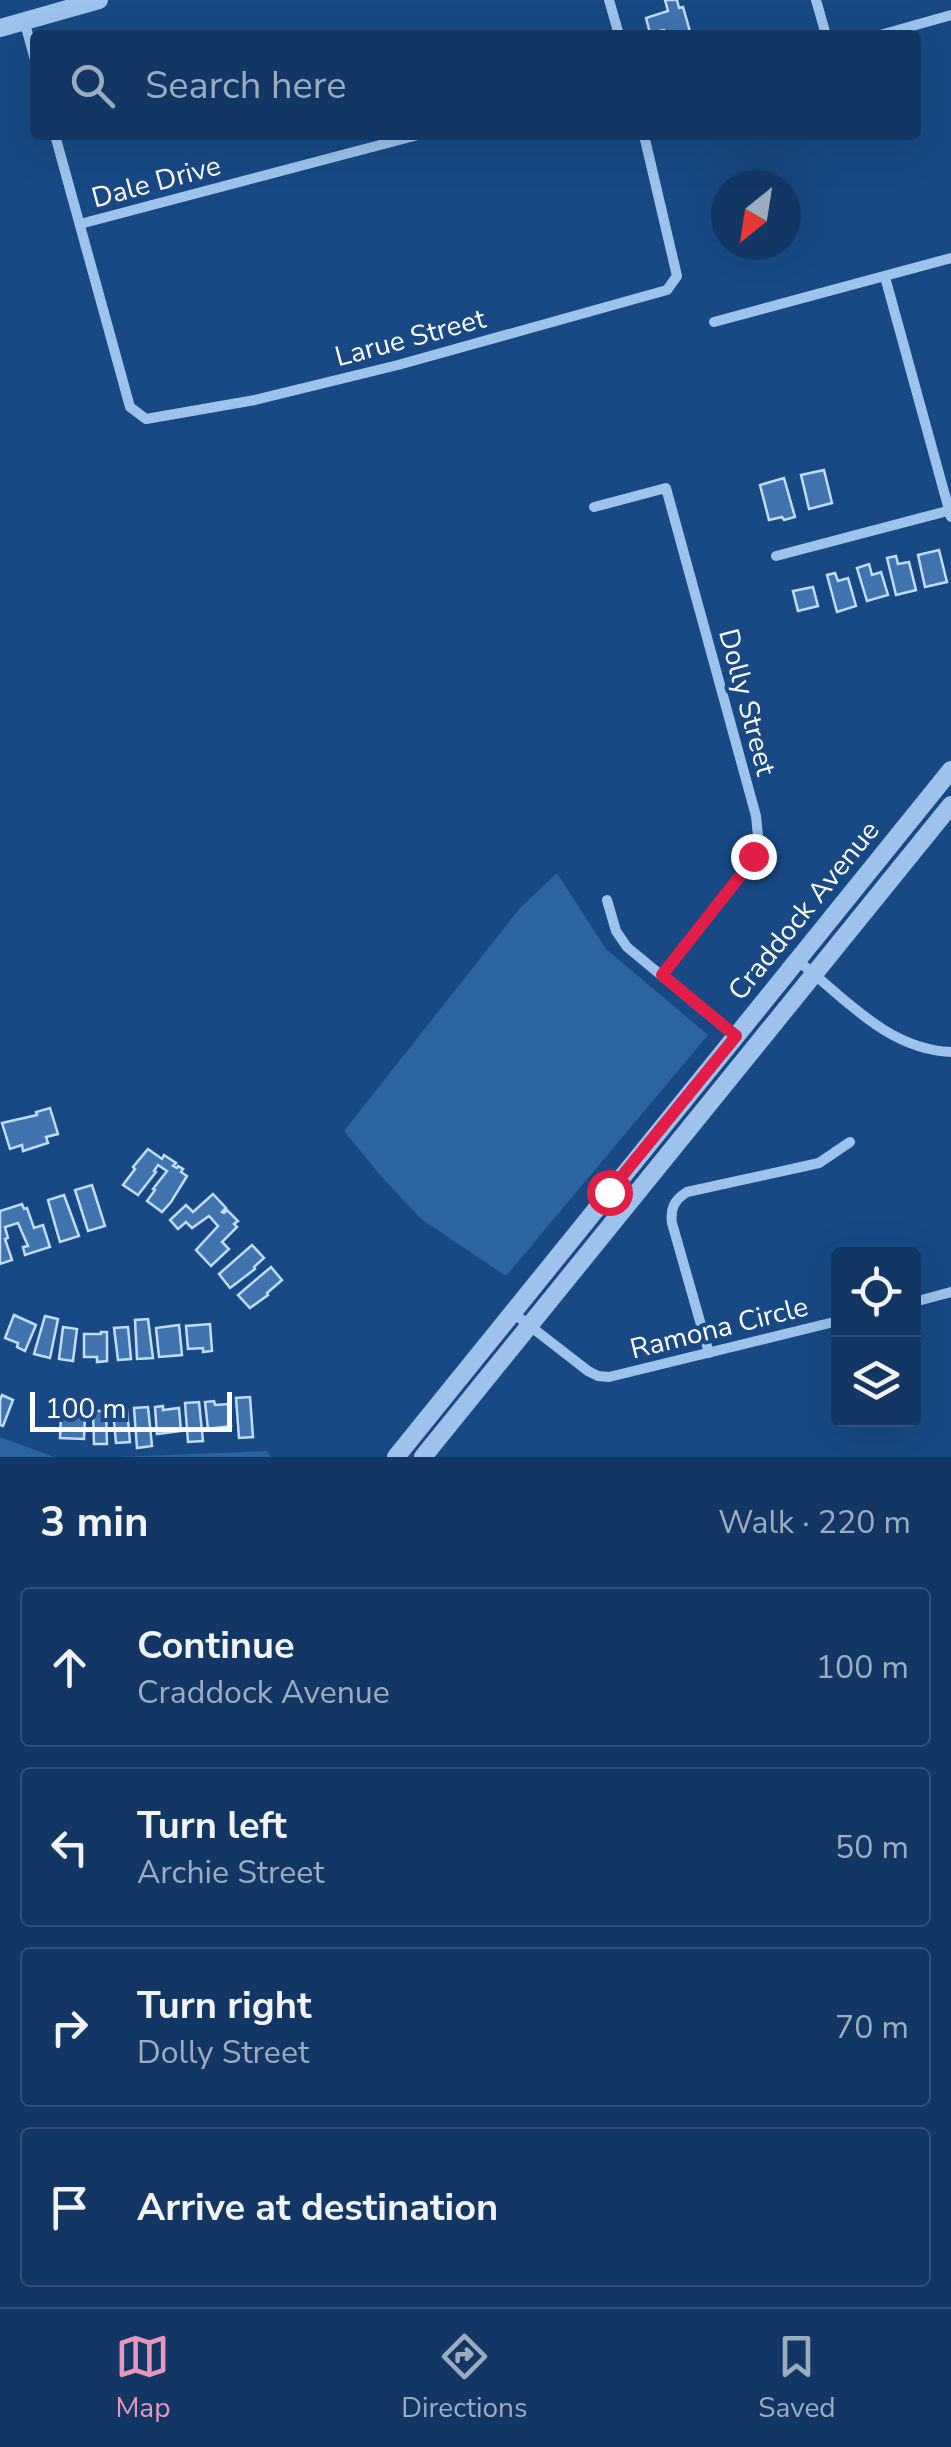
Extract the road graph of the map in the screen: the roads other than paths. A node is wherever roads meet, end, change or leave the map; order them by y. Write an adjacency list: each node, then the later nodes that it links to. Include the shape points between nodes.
1 (99, 0): 5 (street)
2 (609, 0): 7 (street)
3 (816, 0): 8 (street)
4 (951, 16): 9 (street)
5 (24, 20): 6 (street); 10 (street)
6 (0, 28)
7 (617, 30)
8 (825, 30)
9 (899, 30)
10 (30, 42)
11 (56, 140): 14 (street)
12 (399, 140): 14 (street, Dale Drive)
13 (645, 140): 14 (street, Larue Street, via 676,276 666,290 398,365 146,418 130,407)
14 (80, 224)
15 (951, 258): 16 (street)
16 (885, 277): 17 (street); 19 (street)
17 (714, 322)
18 (594, 508): 26 (street, Dolly Street, via 666,488 756,816 756,846 744,871)
19 (950, 512): 20 (street)
20 (776, 556)
21 (951, 770): 24 (street, Craddock Avenue)
22 (951, 805): 25 (street, Craddock Avenue)
23 (607, 900): 26 (street, via 621,940)
24 (797, 960): 25 (street); 27 (street, Craddock Avenue)
25 (813, 973): 28 (street, Craddock Avenue); 29 (street, via 903,1042)
26 (662, 975): 27 (street)
27 (736, 1036): 28 (street); 33 (street, Craddock Avenue)
28 (753, 1052): 35 (street, Craddock Avenue)
29 (951, 1052)
30 (850, 1142): 36 (street, via 819,1162 678,1197 672,1224)
31 (951, 1292): 32 (street)
32 (921, 1300)
33 (512, 1312): 35 (street, Ramona Circle); 37 (street, Craddock Avenue)
34 (831, 1322): 36 (street, Ramona Circle)
35 (530, 1326): 36 (street, Ramona Circle, via 598,1376); 38 (street, Craddock Avenue)
36 (709, 1354)
37 (396, 1457)
38 (423, 1457)

